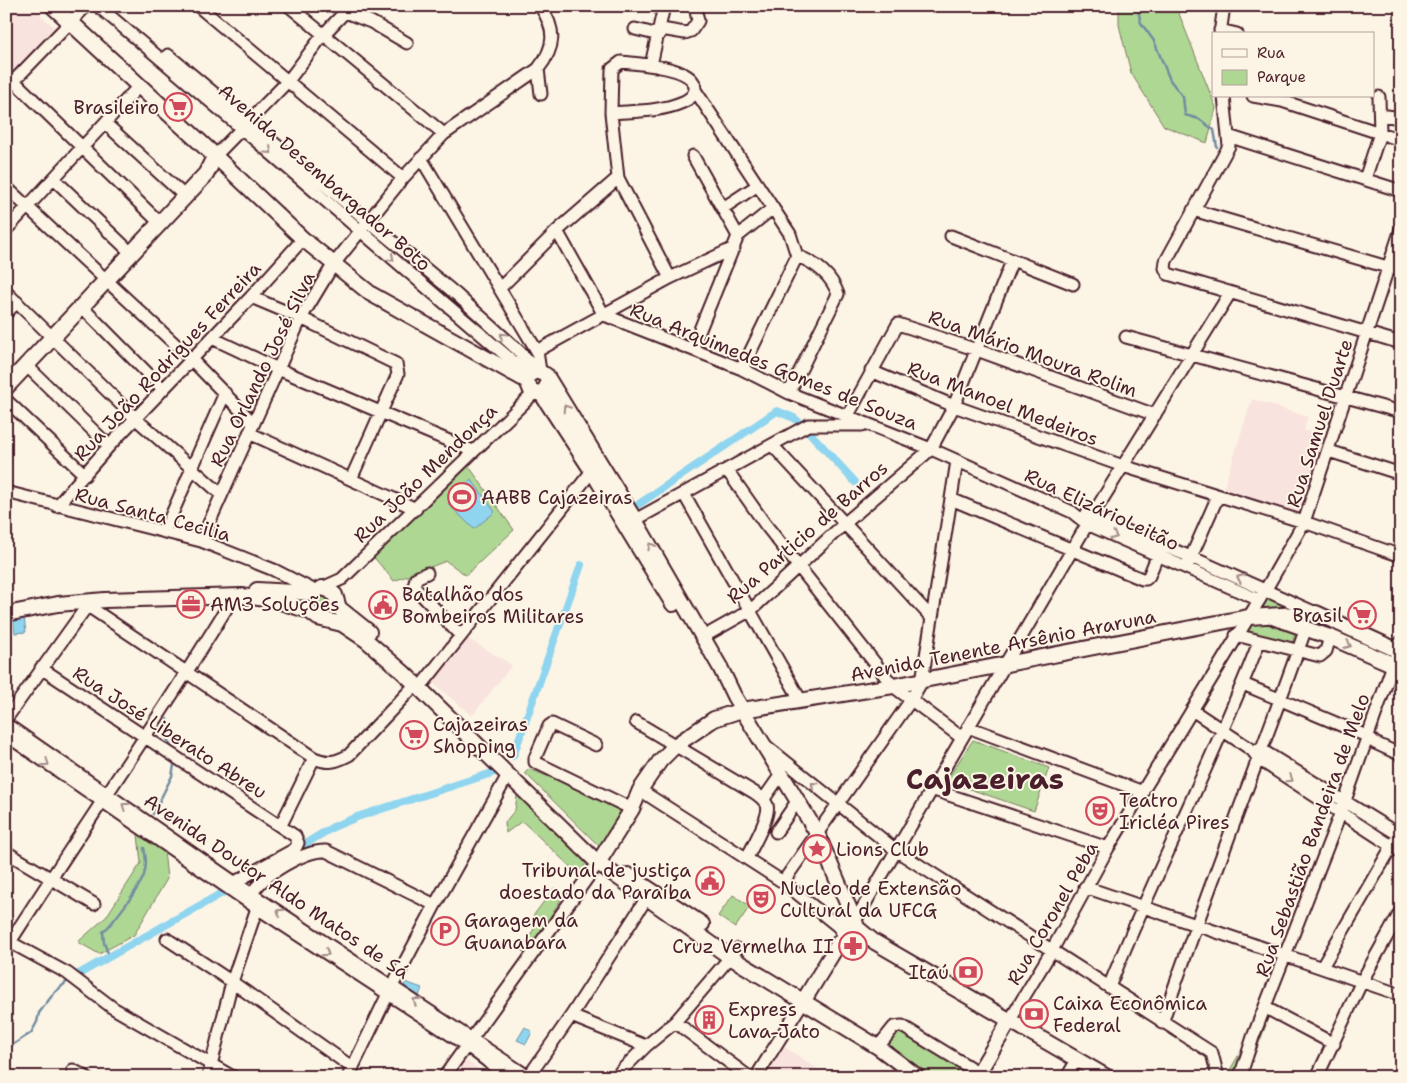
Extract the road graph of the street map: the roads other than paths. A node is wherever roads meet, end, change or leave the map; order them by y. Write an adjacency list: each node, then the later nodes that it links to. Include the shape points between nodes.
1 (53, 6): 12 (highway)
2 (86, 6): 12 (street)
3 (98, 6): 32 (street, Avenida Desembargador Boto)
4 (109, 6): 32 (street, Avenida Desembargador Boto)
5 (198, 6): 20 (street)
6 (289, 6): 16 (street)
7 (540, 6): 19 (street, Rua Orlando José Silva, via 550,26 552,40 549,55)
8 (664, 6): 14 (street)
9 (695, 6): 14 (street, via 698,20 691,31)
10 (1224, 6): 15 (street)
11 (344, 9): 16 (street); 17 (street)
12 (71, 23): 21 (street); 22 (highway)
13 (635, 29): 14 (street)
14 (660, 32): 18 (street)
15 (1220, 32)
16 (323, 35): 20 (street); 34 (street)
17 (407, 43)
18 (651, 65): 23 (street, via 689,77); 28 (street, via 621,62 612,68)
19 (538, 69): 24 (street); 34 (street, Rua Orlando José Silva)
20 (288, 81): 32 (street); 41 (street)
21 (10, 85): 37 (street)
22 (138, 87): 31 (street); 38 (highway)
23 (695, 90): 28 (street, via 683,102 652,111); 46 (street)
24 (541, 94)
25 (1379, 97): 29 (street)
26 (1224, 98): 36 (street)
27 (1264, 98): 33 (street, via 1290,103)
28 (611, 113): 42 (street)
29 (1380, 115): 30 (street); 33 (street)
30 (1401, 118)
31 (106, 124): 37 (street); 47 (street)
32 (246, 125): 38 (street); 54 (street, Avenida Desembargador Boto); 58 (street, Avenida Desembargador Boto, one-way to 58)
33 (1380, 133): 35 (street); 44 (street)
34 (444, 134): 40 (street, Rua Orlando José Silva)
35 (1401, 140)
36 (1228, 141): 44 (street); 52 (street)
37 (82, 149): 43 (street); 53 (street)
38 (215, 156): 47 (highway, via 199,168); 53 (highway, via 206,174); 61 (main road)
39 (693, 156): 50 (street)
40 (421, 158): 41 (street, Rua Orlando José Silva); 72 (street)
41 (403, 178): 54 (street, Rua Orlando José Silva)
42 (618, 178): 57 (street); 70 (street)
43 (54, 179): 49 (street); 62 (street)
44 (1365, 179): 48 (street)
45 (6, 186): 49 (street)
46 (758, 186): 50 (street); 51 (street)
47 (179, 191): 53 (highway)
48 (1401, 191)
49 (28, 207): 56 (street); 69 (street)
50 (722, 208): 59 (street)
51 (773, 208): 59 (street); 64 (street, via 790,234)
52 (1193, 210): 67 (street); 74 (street, via 1165,268 1174,278)
53 (157, 220): 62 (highway); 69 (highway)
54 (368, 221): 58 (street, Rua Orlando José Silva); 81 (street, Avenida Desembargador Boto)
55 (1401, 229): 67 (street, Rua Samuel Duarte)
56 (6, 230)
57 (557, 231): 72 (street); 79 (street)
58 (359, 232): 66 (street, Rua Orlando José Silva); 82 (street, Avenida Desembargador Boto, one-way to 82)
59 (738, 236): 63 (street)
60 (951, 236): 65 (street)
61 (303, 239): 66 (main road); 75 (street, Rua João Rodrigues Ferreira)
62 (125, 247): 69 (highway)
63 (734, 248): 70 (street); 88 (street)
64 (797, 256): 95 (street); 101 (street, via 811,261 823,272 838,294)
65 (1012, 261): 71 (street); 89 (street)
66 (332, 265): 80 (street, Rua Orlando José Silva); 98 (main road, via 416,321)
67 (1389, 266): 68 (street); 83 (street, Rua Samuel Duarte)
68 (1401, 271)
69 (104, 277): 77 (highway); 84 (highway); 92 (street)
70 (670, 278): 79 (street)
71 (1074, 284)
72 (500, 288): 90 (street)
73 (6, 292): 76 (street)
74 (1230, 293): 83 (street); 91 (street)
75 (251, 297): 80 (street); 86 (street, Rua João Rodrigues Ferreira)
76 (17, 302): 78 (street); 84 (street)
77 (81, 306): 84 (highway); 100 (street)
78 (6, 313)
79 (604, 315): 88 (street, Rua Arquimedes Gomes de Souza); 90 (street)
80 (302, 318): 94 (street, Rua Orlando José Silva); 108 (street, via 396,364 398,374)
81 (487, 322): 82 (street); 98 (street, Avenida Desembargador Boto, one-way to 81, via 520,352)
82 (478, 332): 98 (street, Avenida Desembargador Boto)
83 (1367, 332): 87 (street); 103 (street, Rua Samuel Duarte)
84 (50, 333): 93 (highway); 97 (highway); 111 (street)
85 (1126, 336): 91 (street)
86 (212, 338): 92 (street, Rua João Rodrigues Ferreira); 94 (street)
87 (1401, 343)
88 (692, 349): 95 (street, Rua Arquimedes Gomes de Souza)
89 (977, 350): 96 (street, Rua Mário Moura Rolim, via 898,324); 105 (street); 109 (street, Rua Mário Moura Rolim)
90 (537, 351): 98 (street)
91 (1193, 356): 103 (street); 109 (street)
92 (191, 360): 100 (street, Rua João Rodrigues Ferreira); 102 (street)
93 (25, 364): 99 (highway); 115 (street)
94 (278, 369): 108 (street); 114 (street, Rua Orlando José Silva)
95 (742, 369): 101 (street, Rua Arquimedes Gomes de Souza)
96 (871, 371): 105 (street, Rua Manoel Medeiros); 110 (street)
97 (6, 375)
98 (536, 381): 118 (street, Rua João Mendonça); 124 (main road); 135 (main road, one-way to 98)
99 (6, 387)
100 (163, 389): 111 (street, Rua João Rodrigues Ferreira)
101 (789, 392): 106 (street, Rua Arquimedes Gomes de Souza)
102 (225, 393): 114 (street); 122 (street)
103 (1347, 395): 107 (street); 119 (street, Rua Samuel Duarte)
104 (6, 400): 126 (street)
105 (954, 406): 117 (street); 121 (street, Rua Manoel Medeiros)
106 (831, 410): 110 (street, Rua Arquimedes Gomes de Souza); 112 (street)
107 (1401, 412)
108 (379, 413): 118 (street); 127 (street)
109 (1155, 415): 121 (street)
110 (847, 417): 113 (street, Rua Arquimedes Gomes de Souza)
111 (136, 419): 115 (street, Rua João Rodrigues Ferreira); 122 (street)
112 (808, 425): 113 (street); 116 (street)
113 (868, 425): 117 (street, Rua Arquimedes Gomes de Souza)
114 (251, 428): 127 (street); 129 (street, Rua Orlando José Silva)
115 (109, 446): 126 (street, Rua João Rodrigues Ferreira)
116 (773, 446): 123 (street); 138 (street)
117 (931, 449): 120 (street, Rua ElizárioLeitão); 138 (street, Rua Particio de Barros)
118 (473, 451): 134 (street, Rua João Mendonça)
119 (1329, 451): 125 (street); 137 (street, Rua Samuel Duarte)
120 (957, 461): 132 (street); 136 (street, Rua ElizárioLeitão)
121 (1123, 466): 131 (street, Rua Manoel Medeiros); 136 (street)
122 (190, 467): 129 (street); 139 (street)
123 (727, 470): 130 (street); 145 (street)
124 (592, 471): 165 (street); 178 (main road, via 715,675)
125 (1401, 474)
126 (85, 475): 133 (street, Rua João Rodrigues Ferreira)
127 (351, 479): 134 (street)
128 (6, 492): 133 (street, Rua Santa Cecilia)
129 (221, 494): 140 (street, Rua Orlando José Silva)
130 (684, 494): 135 (street); 155 (street)
131 (1218, 496): 137 (street, Rua Manoel Medeiros); 144 (street)
132 (951, 498): 141 (street); 159 (street)
133 (57, 506): 139 (street, Rua Santa Cecilia)
134 (416, 509): 147 (street, Rua João Mendonça)
135 (635, 520): 166 (main road, one-way to 135)
136 (1090, 520): 141 (street); 142 (street, Rua ElizárioLeitão)
137 (1304, 522): 143 (street, Rua Manoel Medeiros); 148 (street, Rua Samuel Duarte)
138 (844, 524): 145 (street, Rua Particio de Barros); 159 (street)
139 (164, 532): 140 (street, Rua Santa Cecilia)
140 (201, 541): 149 (street, Rua Santa Cecilia, via 274,570)
141 (1072, 549): 142 (street, via 1146,579); 171 (street)
142 (1160, 551): 144 (street, Rua ElizárioLeitão)
143 (1401, 556)
144 (1189, 563): 148 (street, one-way to 144); 151 (street, Rua ElizárioLeitão)
145 (798, 567): 155 (street, Rua Particio de Barros); 177 (street)
146 (427, 573): 165 (street, via 416,578 414,587)
147 (342, 579): 149 (street); 152 (street)
148 (1266, 589): 151 (street, Rua Samuel Duarte); 157 (street)
149 (316, 591): 152 (main road, via 333,592); 153 (main road, via 145,590); 156 (main road, via 308,604)
150 (234, 596): 154 (main road); 156 (main road, via 274,600); 173 (street)
151 (1259, 600): 161 (street, Rua Samuel Duarte)
152 (338, 603): 162 (main road, via 336,614); 175 (main road, via 386,644)
153 (6, 604)
154 (85, 604): 158 (main road); 172 (street); 173 (street)
155 (750, 610): 166 (street, Rua Particio de Barros); 181 (street)
156 (309, 611): 162 (main road, via 318,618)
157 (1316, 613): 160 (main road, Avenida Tenente Arsênio Araruna); 170 (main road)
158 (6, 614)
159 (930, 616): 174 (street)
160 (1270, 616): 161 (main road, Avenida Tenente Arsênio Araruna); 163 (main road)
161 (1248, 617): 164 (street, Rua Coronel Peba); 171 (main road, Avenida Tenente Arsênio Araruna)
162 (330, 619): 175 (main road, via 366,640)
163 (1306, 628): 167 (main road); 169 (street)
164 (1236, 635): 168 (street); 183 (street, Rua Coronel Peba)
165 (461, 636): 175 (street)
166 (703, 637): 178 (main road)
167 (1330, 637): 169 (street, via 1326,651 1320,656); 170 (main road, one-way to 170)
168 (1259, 642): 169 (street); 176 (street)
169 (1298, 651): 179 (street)
170 (1398, 660): 191 (street, Rua Sebastião Bandeira de Melo)
171 (1003, 666): 174 (main road, Avenida Tenente Arsênio Araruna); 187 (street)
172 (41, 668): 184 (street); 190 (street, Rua José Liberato Abreu)
173 (187, 673): 190 (street); 198 (street)
174 (922, 681): 177 (main road, Avenida Tenente Arsênio Araruna); 180 (street)
175 (420, 683): 198 (street, via 349,754 326,763); 200 (main road); 220 (main road)
176 (1243, 684): 179 (street); 188 (street)
177 (893, 686): 180 (street); 181 (main road, Avenida Tenente Arsênio Araruna)
178 (734, 696): 182 (main road)
179 (1280, 699): 191 (street); 196 (street)
180 (910, 700): 192 (street); 208 (street)
181 (801, 701): 182 (main road, Avenida Tenente Arsênio Araruna)
182 (742, 710): 194 (main road, Avenida Tenente Arsênio Araruna, via 714,719); 199 (main road, via 765,745)
183 (1192, 710): 188 (street); 203 (street, Rua Coronel Peba)
184 (6, 719)
185 (636, 722): 194 (street)
186 (6, 724): 204 (street, Avenida Doutor Aldo Matos de Sá)
187 (968, 727): 192 (street); 203 (street)
188 (1223, 731): 196 (street); 229 (street)
189 (6, 735): 204 (street, Avenida Doutor Aldo Matos de Sá, one-way to 204)
190 (143, 736): 204 (street); 211 (street, Rua José Liberato Abreu)
191 (1369, 737): 195 (street); 197 (street); 207 (street, Rua Sebastião Bandeira de Melo)
192 (962, 738): 202 (street)
193 (596, 745): 209 (street, via 552,724 535,762)
194 (676, 746): 201 (main road, Avenida Tenente Arsênio Araruna, via 660,761); 205 (street)
195 (1401, 747)
196 (1258, 754): 207 (street); 210 (street, one-way to 210); 232 (street)
197 (1401, 755)
198 (314, 758): 211 (street)
199 (787, 769): 205 (street); 206 (main road); 208 (street, one-way to 199)
200 (508, 775): 220 (main road); 228 (street)
201 (640, 790): 209 (main road, Avenida Tenente Arsênio Araruna); 219 (street)
202 (934, 790): 215 (street); 217 (street)
203 (1143, 792): 215 (street, Rua Coronel Peba)
204 (104, 797): 221 (street); 223 (street, Avenida Doutor Aldo Matos de Sá)
205 (763, 800): 219 (street, via 768,814)
206 (798, 800): 212 (street); 213 (main road)
207 (1346, 801): 210 (street, Rua Sebastião Bandeira de Melo); 214 (street)
208 (837, 804): 213 (street); 217 (street)
209 (632, 809): 220 (main road, Avenida Tenente Arsênio Araruna)
210 (1341, 812): 216 (street); 238 (street, Rua Sebastião Bandeira de Melo)
211 (281, 825): 223 (street, Rua José Liberato Abreu, via 297,839 295,849)
212 (776, 832)
213 (817, 833): 222 (street); 233 (main road, via 847,899 843,904)
214 (1400, 835): 216 (street)
215 (1108, 848): 224 (street, Rua Coronel Peba)
216 (1397, 849): 239 (street)
217 (897, 851): 233 (street); 236 (street)
218 (6, 852): 221 (street)
219 (746, 858): 222 (street)
220 (600, 860): 226 (main road); 237 (main road); 251 (street)
221 (51, 878): 227 (street); 235 (street)
222 (783, 882): 233 (street)
223 (233, 884): 225 (street, Avenida Doutor Aldo Matos de Sá)
224 (1085, 887): 229 (street); 236 (street, Rua Coronel Peba)
225 (247, 894): 228 (street, via 302,856 326,850); 230 (street, Avenida Doutor Aldo Matos de Sá); 243 (street, Avenida Doutor Aldo Matos de Sá, one-way to 225)
226 (646, 899): 237 (main road); 247 (street)
227 (94, 904)
228 (435, 905): 243 (street)
229 (1142, 907): 232 (street); 242 (street)
230 (257, 908): 241 (street); 243 (street, Avenida Doutor Aldo Matos de Sá, one-way to 243)
231 (1401, 911): 240 (street)
232 (1195, 925): 238 (street); 250 (street)
233 (847, 928): 245 (main road); 248 (main road)
234 (167, 939): 241 (street)
235 (8, 941): 256 (street, via 67,973 113,1008)
236 (1051, 952): 242 (street); 248 (street, Rua Coronel Peba)
237 (733, 953): 245 (main road, via 784,991); 249 (street)
238 (1287, 956): 239 (street); 246 (street, Rua Sebastião Bandeira de Melo)
239 (1322, 967): 240 (street)
240 (1362, 981): 244 (street); 252 (street)
241 (232, 982): 256 (street); 258 (street)
242 (1109, 988): 250 (street)
243 (391, 990): 251 (street, Avenida Doutor Aldo Matos de Sá); 258 (street)
244 (1401, 995)
245 (799, 997): 254 (main road); 268 (street)
246 (1266, 1008): 252 (street); 273 (street, Rua Sebastião Bandeira de Melo)
247 (571, 1016): 253 (street); 265 (street)
248 (1010, 1020): 255 (main road); 260 (main road)
249 (675, 1022): 253 (street); 267 (street)
250 (1162, 1023): 272 (street, via 1212,1053)
251 (468, 1042): 259 (street, Avenida Doutor Aldo Matos de Sá); 264 (street)
252 (1334, 1044): 274 (street)
253 (646, 1046): 266 (street)
254 (878, 1048): 260 (street, via 898,1025); 269 (main road)
255 (1077, 1060): 270 (street); 271 (main road)
256 (211, 1064): 262 (street); 263 (street)
257 (73, 1070): 261 (street)
258 (350, 1073)
259 (509, 1073): 265 (street, Avenida Doutor Aldo Matos de Sá)
260 (977, 1075)
261 (86, 1077)
262 (208, 1077)
263 (232, 1077)
264 (444, 1077)
265 (529, 1077)
266 (615, 1077)
267 (749, 1077)
268 (756, 1077)
269 (918, 1077)
270 (1067, 1077)
271 (1107, 1077)
272 (1218, 1077)
273 (1240, 1077)
274 (1317, 1077)

